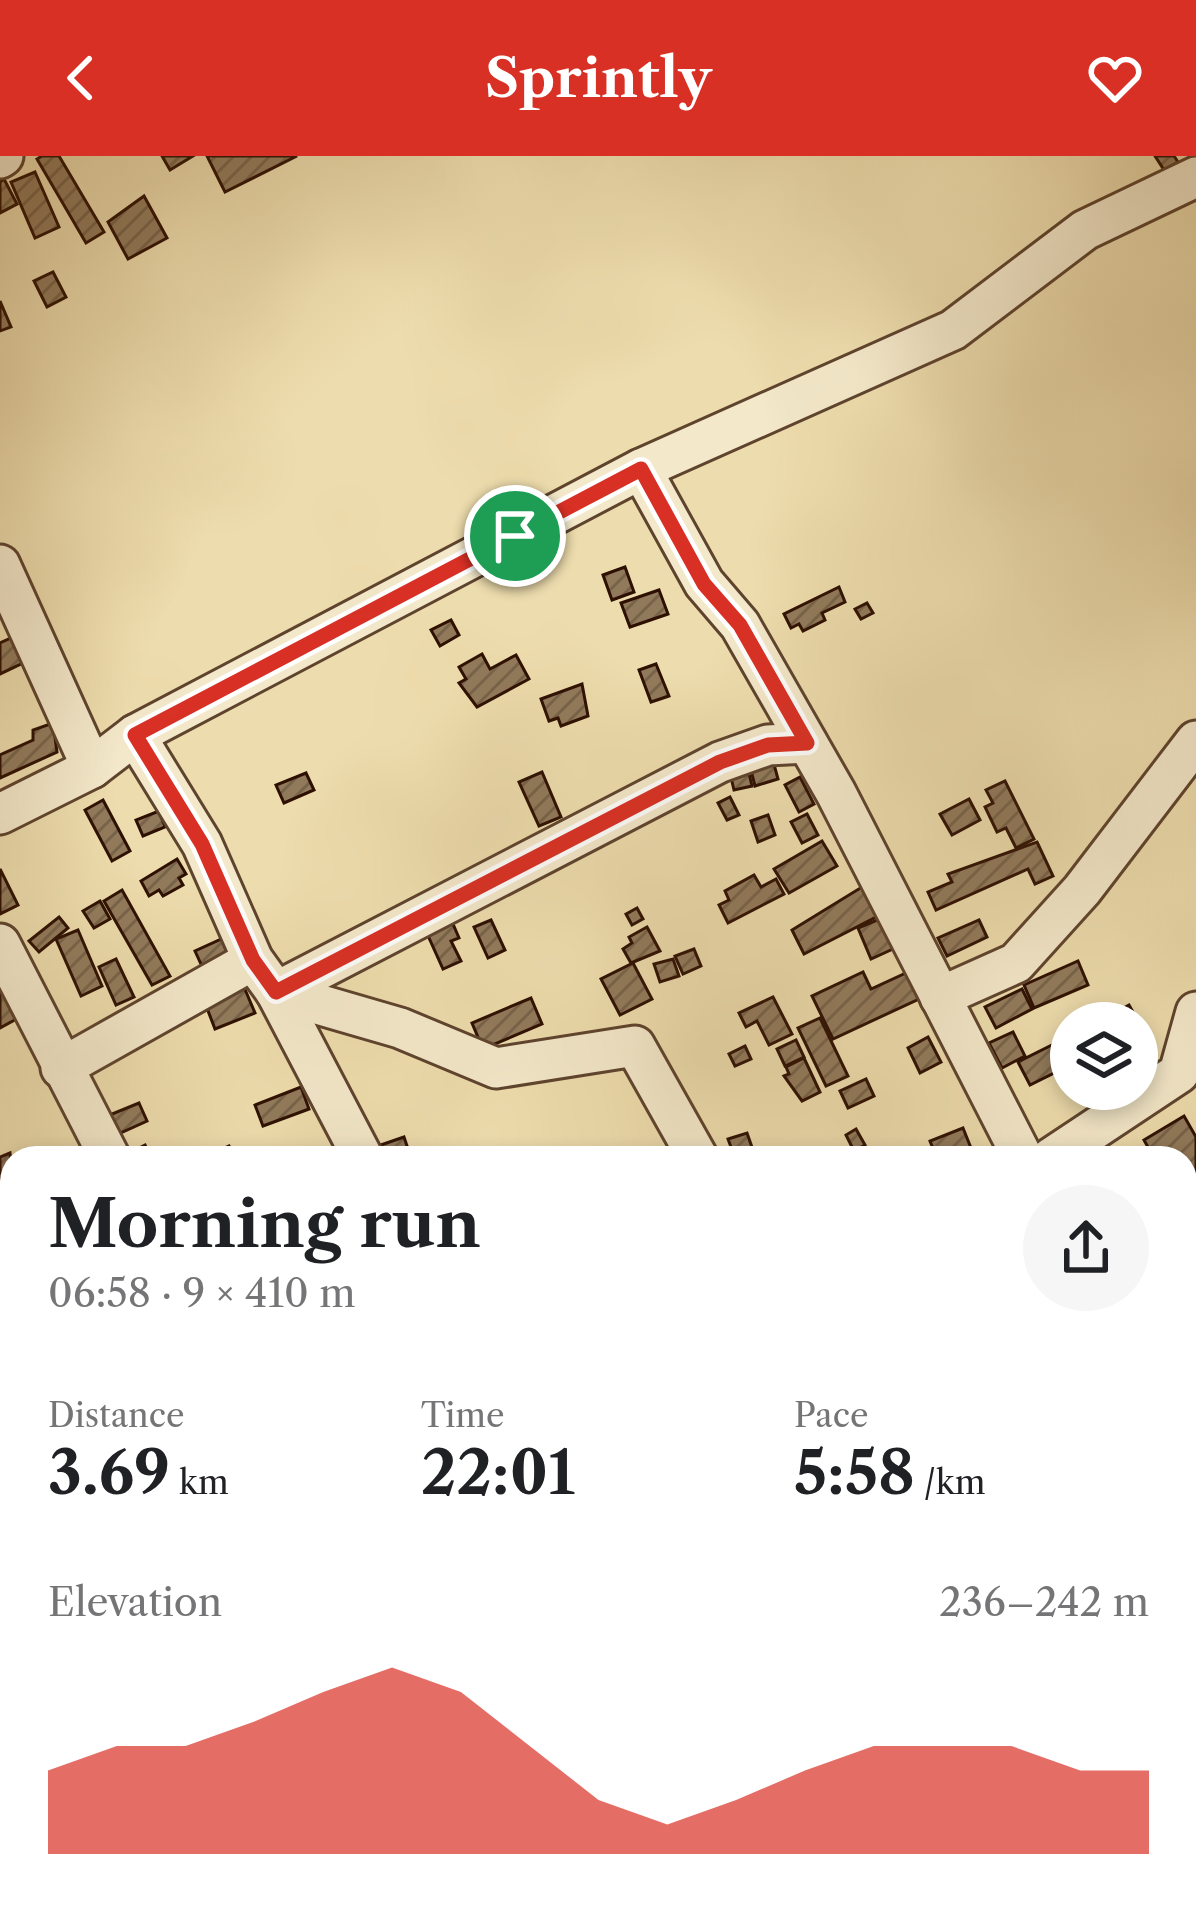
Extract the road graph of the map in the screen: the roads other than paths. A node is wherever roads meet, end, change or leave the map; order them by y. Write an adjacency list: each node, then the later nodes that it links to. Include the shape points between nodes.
1 (1196, 176): 2 (street, via 1085,230 953,330)
2 (641, 469): 4 (street); 6 (street)
3 (0, 565): 7 (street)
4 (135, 735): 7 (street); 10 (street, via 202,844)
5 (1196, 741): 12 (street, via 1016,963)
6 (807, 743): 11 (street, via 768,745 720,762); 12 (street)
7 (92, 768): 8 (street)
8 (0, 814)
9 (0, 944): 14 (street)
10 (253, 960): 11 (street); 14 (street)
11 (276, 992): 16 (street); 17 (street, via 496,1067 635,1046)
12 (940, 997): 18 (street)
13 (1196, 1012): 19 (street, via 1179,1073)
14 (62, 1069): 15 (street)
15 (104, 1146)
16 (357, 1146)
17 (691, 1146)
18 (1017, 1146)
19 (1069, 1146)

